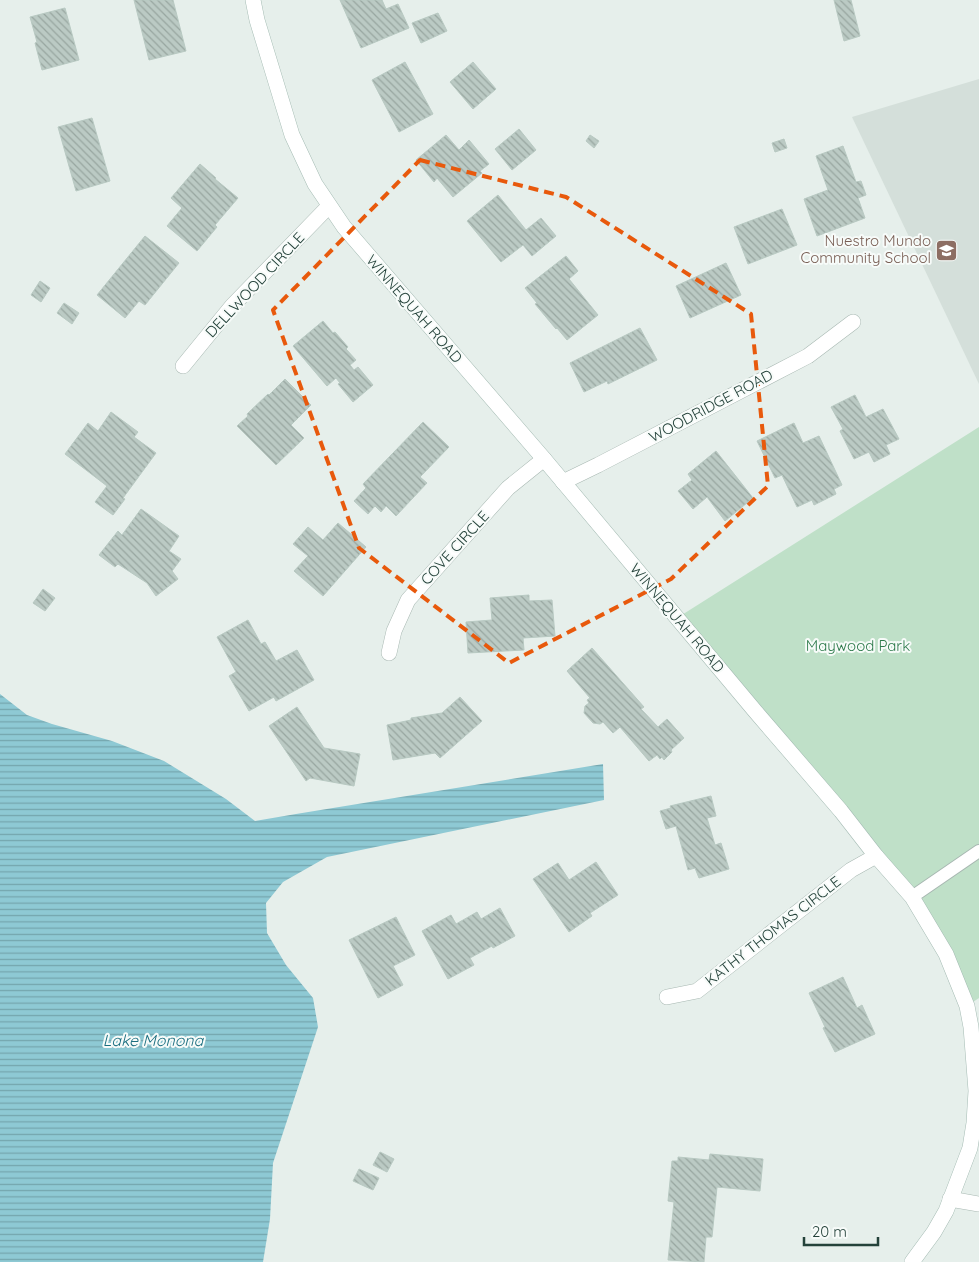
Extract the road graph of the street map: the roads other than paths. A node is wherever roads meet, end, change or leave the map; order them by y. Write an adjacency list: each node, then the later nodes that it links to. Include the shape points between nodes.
1 (253, 0): 2 (street, WINNEQUAH ROAD, via 292,135)
2 (329, 206): 4 (street, DELLWOOD CIRCLE, via 232,306); 5 (street, WINNEQUAH ROAD)
3 (853, 322): 6 (street, WOODRIDGE ROAD, via 808,356)
4 (183, 366)
5 (544, 459): 6 (street, WINNEQUAH ROAD); 7 (street, COVE CIRCLE, via 508,488 408,600)
6 (563, 482): 9 (street, WINNEQUAH ROAD)
7 (388, 653)
8 (979, 851): 10 (lane)
9 (876, 856): 10 (street, WINNEQUAH ROAD); 11 (street, KATHY THOMAS CIRCLE, via 851,870 697,991)
10 (912, 897): 12 (street, WINNEQUAH ROAD, via 946,954 967,1006 971,1028 976,1091 974,1123 970,1148)
11 (667, 997)
12 (950, 1199): 13 (street); 14 (street, WINNEQUAH ROAD, via 934,1232)
13 (979, 1204)
14 (912, 1262)

